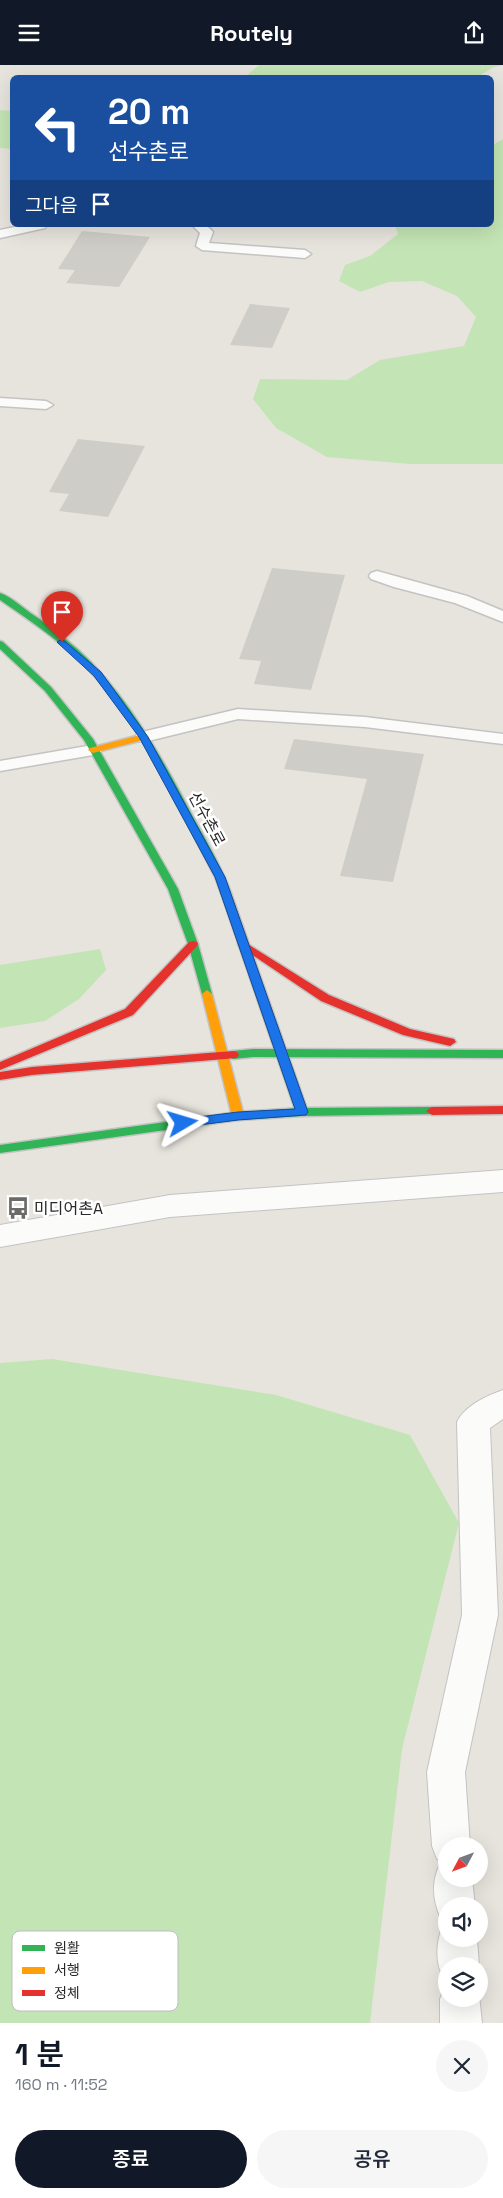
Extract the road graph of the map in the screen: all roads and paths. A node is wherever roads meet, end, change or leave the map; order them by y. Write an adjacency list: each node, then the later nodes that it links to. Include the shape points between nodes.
1 (32, 227): 3 (lane)
2 (201, 227): 4 (lane, via 207,231 202,246)
3 (0, 234)
4 (305, 254)
5 (0, 402): 6 (lane)
6 (46, 405)
7 (377, 576): 9 (lane, via 461,599)
8 (0, 596): 11 (street, 선수촌로, via 50,631 97,674)
9 (503, 617)
10 (0, 644): 13 (street, via 48,689 88,739)
11 (144, 737): 12 (lane, via 238,714 365,722); 13 (street); 15 (street, 선수촌로, via 220,877)
12 (503, 739)
13 (93, 750): 14 (lane); 16 (street, via 174,889)
14 (0, 766)
15 (243, 943): 17 (street, 선수촌로); 18 (street, via 325,998 407,1032)
16 (193, 944): 19 (street); 20 (street, via 129,1012)
17 (281, 1052): 18 (street); 19 (street); 23 (street, 선수촌로)
18 (500, 1054)
19 (224, 1055): 21 (street, via 32,1071); 24 (street)
20 (0, 1066)
21 (0, 1077)
22 (503, 1110): 23 (street)
23 (302, 1112): 24 (street)
24 (238, 1116): 25 (street)
25 (0, 1149)
26 (503, 1181): 27 (street, via 170,1206)
27 (0, 1236)
28 (503, 1403): 29 (street, via 473,1422 480,1615 446,1772)
29 (450, 1837)
30 (460, 2007): 31 (street)
31 (461, 2023)

